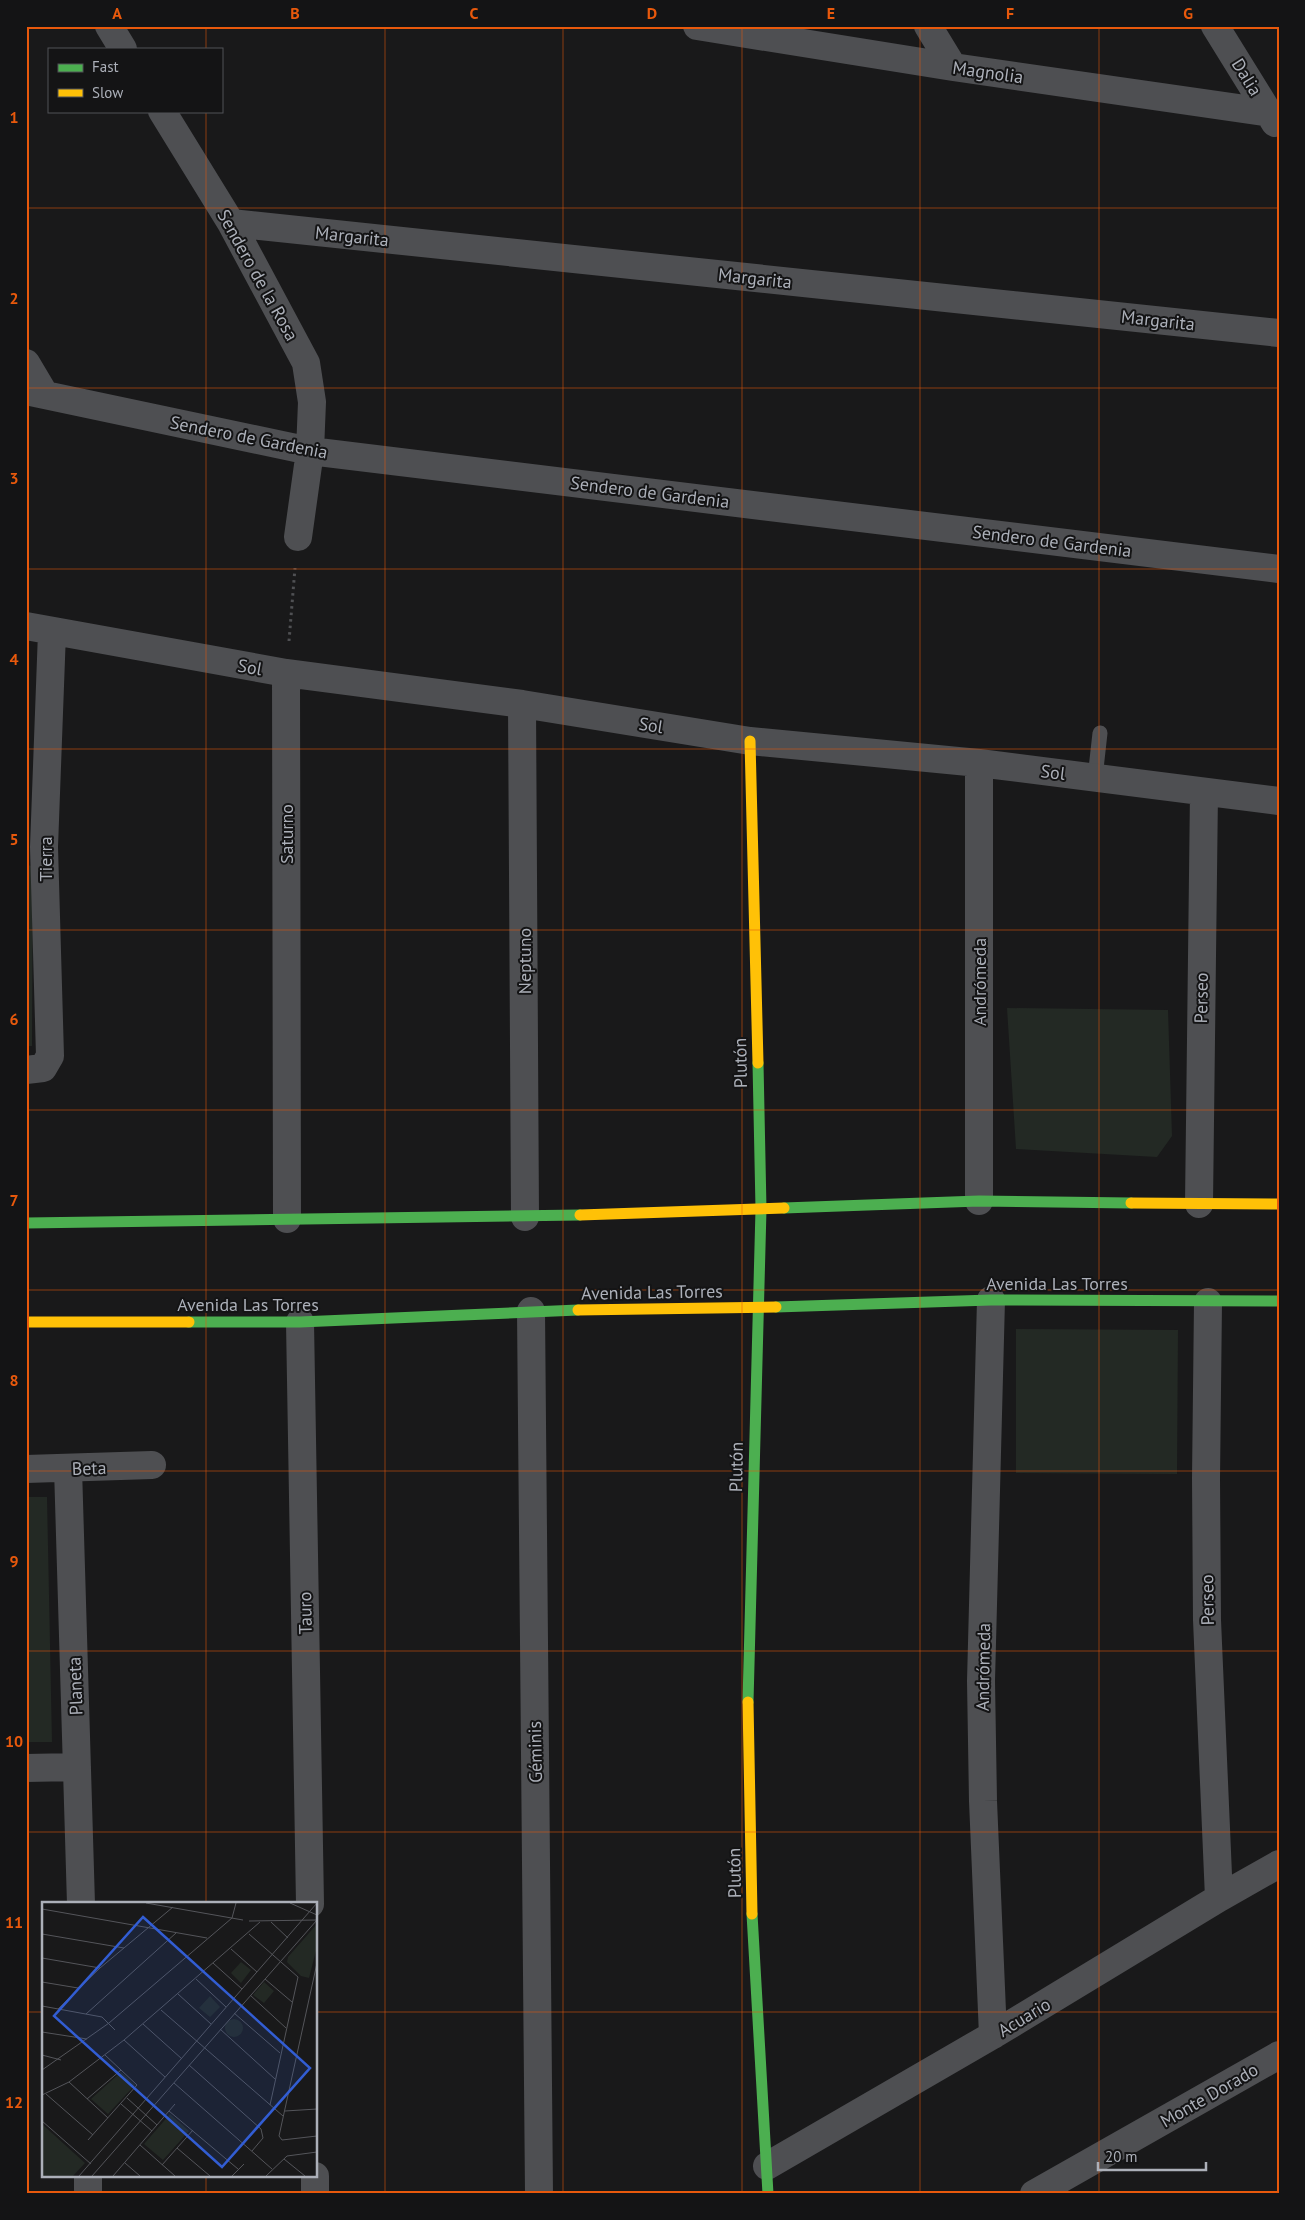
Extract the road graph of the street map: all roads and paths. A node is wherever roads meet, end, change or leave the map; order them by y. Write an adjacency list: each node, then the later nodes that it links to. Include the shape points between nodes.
1 (109, 26): 5 (street)
2 (697, 26): 6 (street, Magnolia)
3 (928, 26): 6 (street)
4 (1215, 26): 8 (street, Dalia)
5 (122, 48)
6 (953, 67): 8 (street, Magnolia)
7 (163, 112): 9 (street, Sendero de la Rosa)
8 (1275, 118)
9 (231, 223): 10 (street, Margarita); 13 (street, Sendero de la Rosa, via 306,363 312,402)
10 (1279, 333)
11 (26, 363): 12 (street)
12 (36, 393): 13 (street, Sendero de Gardenia)
13 (310, 451): 14 (street); 15 (street, Sendero de Gardenia)
14 (298, 538): 18 (path)
15 (1279, 568)
16 (26, 626): 17 (street, Sol)
17 (52, 632): 18 (street, Sol); 26 (street, Tierra)
18 (286, 673): 19 (street, Sol); 33 (street, Saturno)
19 (522, 704): 21 (street, Sol); 32 (street, Neptuno)
20 (1100, 733): 23 (lane)
21 (750, 741): 22 (street, Sol); 31 (street, Plutón)
22 (979, 763): 23 (street, Sol); 28 (street, Andrómeda)
23 (1095, 778): 24 (street, Sol)
24 (1204, 792): 25 (street, Sol); 29 (street, Perseo)
25 (1279, 801)
26 (35, 846): 27 (street, Tierra, via 50,1056 43,1068)
27 (26, 1070)
28 (979, 1201): 29 (street); 31 (street)
29 (1199, 1204): 30 (street)
30 (1279, 1204)
31 (761, 1209): 32 (street); 38 (street, Plutón)
32 (525, 1217): 33 (street)
33 (287, 1219): 34 (street)
34 (26, 1223)
35 (992, 1300): 37 (street, Avenida Las Torres); 38 (street, Avenida Las Torres); 51 (street, Andrómeda, via 981,1681)
36 (1279, 1301): 37 (street, Avenida Las Torres)
37 (1208, 1302): 48 (street, Perseo, via 1207,1620)
38 (758, 1308): 39 (street, Avenida Las Torres); 53 (street, Plutón, via 748,1706 752,1919)
39 (531, 1311): 41 (street, Avenida Las Torres); 58 (street, Géminis)
40 (26, 1322): 41 (street, Avenida Las Torres)
41 (300, 1322): 50 (street, Tauro)
42 (152, 1465): 43 (street, Beta)
43 (68, 1468): 44 (street, Beta); 45 (street, Planeta)
44 (26, 1469)
45 (77, 1767): 46 (street); 49 (street, Planeta)
46 (26, 1768)
47 (1279, 1864): 48 (street, Acuario)
48 (1219, 1898): 51 (street, Acuario)
49 (81, 1902)
50 (310, 1902)
51 (993, 2035): 53 (street, Acuario)
52 (1279, 2055): 60 (street, Monte Dorado)
53 (767, 2166): 59 (street, Plutón)
54 (88, 2178): 56 (street)
55 (315, 2178): 57 (street)
56 (88, 2194)
57 (315, 2194)
58 (539, 2194)
59 (768, 2194)
60 (1034, 2194)

